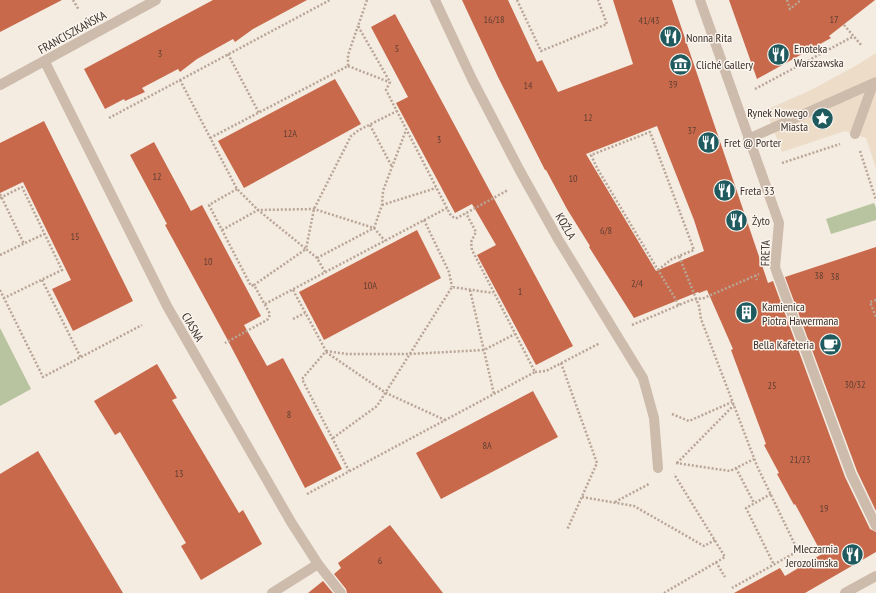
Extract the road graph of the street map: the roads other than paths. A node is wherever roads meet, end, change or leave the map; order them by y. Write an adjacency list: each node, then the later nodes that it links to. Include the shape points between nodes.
1 (156, 0): 4 (street, FRANCISZKAŃSKA)
2 (434, 0): 9 (street, KOŹLA, via 520,171 558,239 643,378 654,418)
3 (700, 0): 8 (street, FRETA)
4 (45, 62): 6 (street, FRANCISZKAŃSKA); 11 (street, CIASNA, via 167,306 268,484)
5 (874, 83): 7 (street); 8 (street)
6 (0, 85)
7 (855, 134)
8 (748, 139): 10 (street, FRETA, via 779,223 776,267 851,474)
9 (658, 468)
10 (876, 526)
11 (318, 564): 13 (street); 14 (street, CIASNA)
12 (876, 576): 15 (street)
13 (272, 593)
14 (341, 593)
15 (845, 593)

